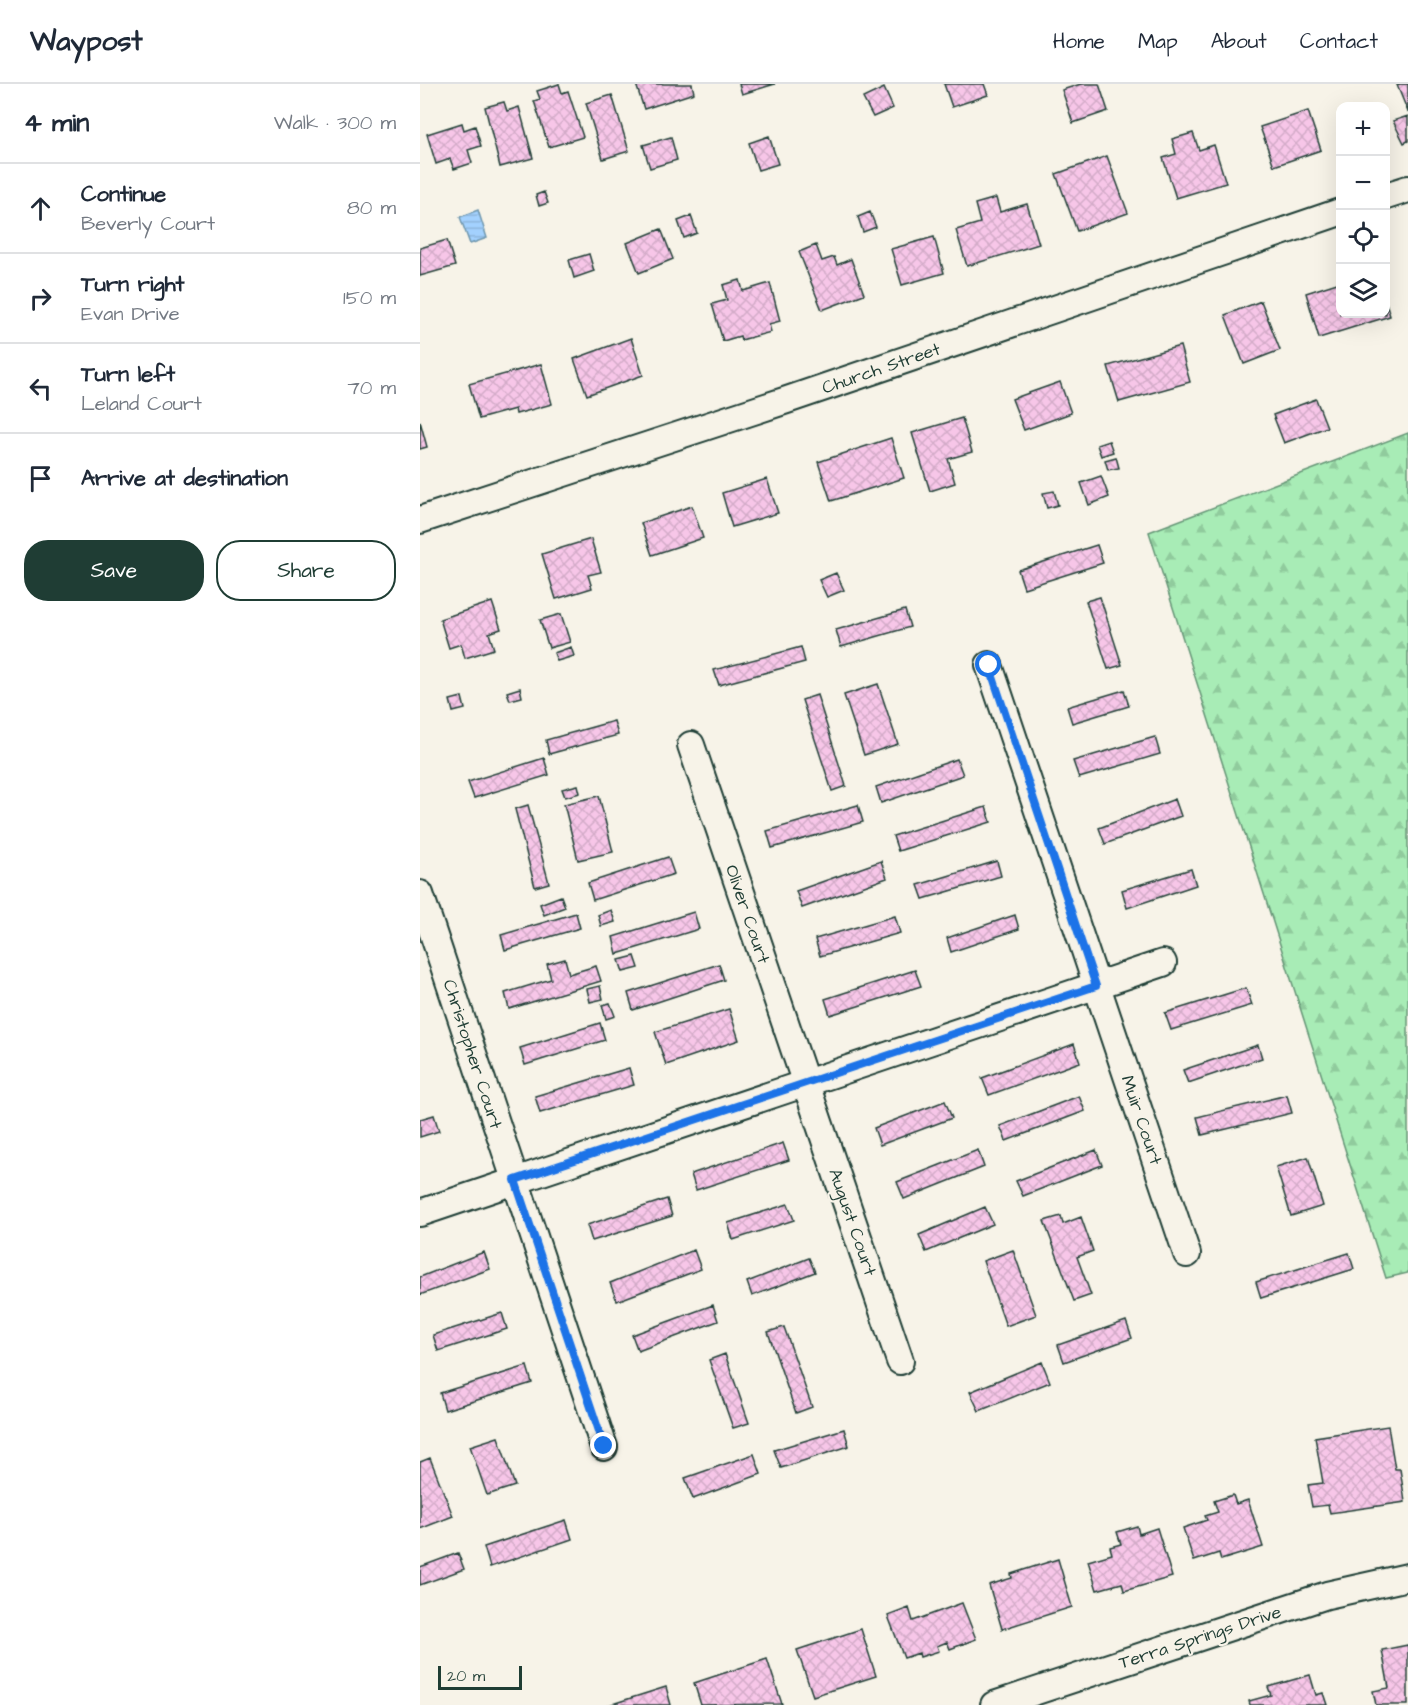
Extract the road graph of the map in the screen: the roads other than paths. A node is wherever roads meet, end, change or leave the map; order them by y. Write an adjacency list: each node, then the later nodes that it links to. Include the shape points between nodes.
1 (1408, 189): 2 (street)
2 (1390, 195)
3 (1336, 214): 4 (street, Church Street)
4 (420, 520)
5 (989, 665): 9 (street, Muir Court)
6 (691, 745): 10 (street, Oliver Court)
7 (420, 894): 11 (street, Christopher Court)
8 (1163, 963): 9 (street)
9 (1096, 986): 10 (street); 13 (street, Muir Court)
10 (806, 1083): 11 (street); 14 (street, August Court)
11 (515, 1180): 12 (street); 15 (street, Christopher Court)
12 (420, 1213)
13 (1187, 1254)
14 (900, 1361)
15 (604, 1446)
16 (1408, 1577): 17 (street, Terra Springs Drive, via 1327,1595)
17 (994, 1705)

